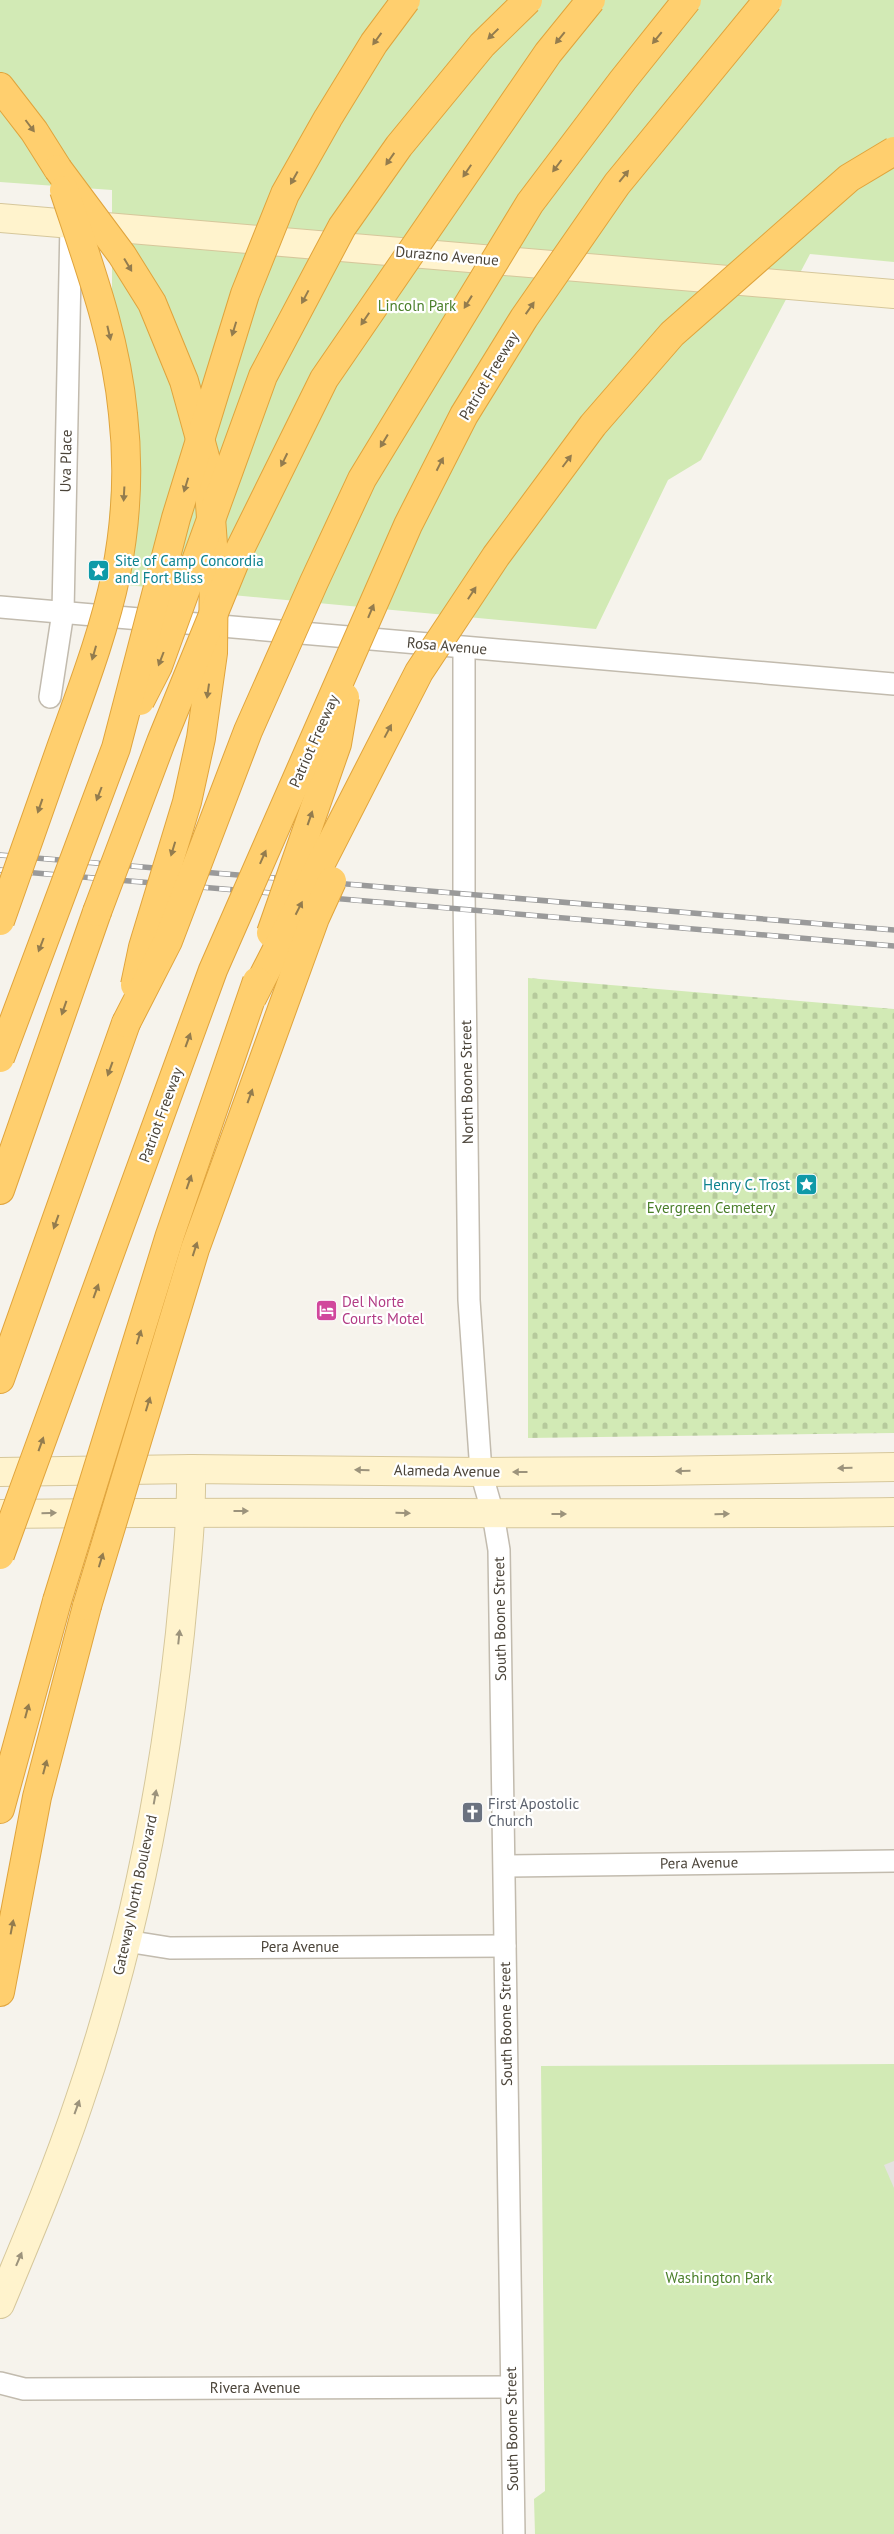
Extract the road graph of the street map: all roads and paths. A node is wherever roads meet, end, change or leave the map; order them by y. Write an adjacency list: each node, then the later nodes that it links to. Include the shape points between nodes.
1 (406, 0): 18 (highway, one-way to 18, bridge, via 374,43 290,186 245,294 176,518)
2 (528, 0): 18 (highway, one-way to 18, bridge, via 482,45 399,146 342,227 263,376 158,666)
3 (591, 0): 24 (highway, one-way to 24, bridge, via 548,53 320,387 240,549 161,742 97,912)
4 (687, 0): 22 (highway, one-way to 22, bridge, via 530,203 362,479 248,731 168,941)
5 (768, 0): 15 (highway, Patriot Freeway, one-way to 5, bridge, via 412,516 464,415 524,318 617,184)
6 (0, 87): 8 (highway, one-way to 8)
7 (894, 150): 19 (highway, one-way to 7, bridge, via 419,672 496,556 599,418 672,334 849,178)
8 (58, 169): 20 (highway, one-way to 20, bridge, via 106,321 118,370 124,416 123,514 116,574 92,658); 22 (highway, one-way to 22, bridge, via 122,255 152,303 184,381 207,464 214,558 213,653 187,802 143,946)
9 (0, 218): 10 (main road, Durazno Avenue)
10 (71, 224): 11 (main road, Durazno Avenue); 13 (street, Uva Place)
11 (894, 294)
12 (0, 607): 13 (street, Rosa Avenue)
13 (63, 612): 14 (street, Rosa Avenue); 17 (street, Uva Place)
14 (464, 648): 16 (street, Rosa Avenue); 29 (street, North Boone Street, via 469,1300)
15 (352, 656): 21 (highway, one-way to 15, bridge, via 278,910 337,744); 34 (highway, Patriot Freeway, one-way to 15, bridge, via 213,970)
16 (894, 684)
17 (50, 697)
18 (116, 748): 23 (highway, one-way to 23, bridge)
19 (375, 755): 21 (highway, one-way to 19, bridge); 40 (highway, one-way to 19, bridge, via 37,1797 87,1606 195,1249 315,918 360,818)
20 (0, 921)
21 (252, 998): 35 (highway, one-way to 21, bridge, via 57,1600 170,1235)
22 (126, 1023): 25 (highway, one-way to 25)
23 (0, 1058)
24 (0, 1190)
25 (0, 1379)
26 (894, 1467): 29 (main road, Alameda Avenue, one-way to 29)
27 (191, 1469): 28 (main road, Alameda Avenue); 29 (main road, Alameda Avenue, one-way to 27); 30 (main road, Gateway North Boulevard)
28 (0, 1472)
29 (481, 1472): 33 (street, North Boone Street)
30 (192, 1511): 32 (main road, one-way to 30); 33 (main road, one-way to 33); 38 (main road, Gateway North Boulevard, one-way to 30, via 142,1873 173,1701)
31 (894, 1512): 33 (main road, one-way to 31)
32 (0, 1514)
33 (493, 1514): 37 (street, South Boone Street, via 499,1550)
34 (0, 1555)
35 (0, 1809)
36 (894, 1861): 37 (street, Pera Avenue)
37 (505, 1866): 39 (street, South Boone Street)
38 (126, 1941): 39 (street, Pera Avenue, via 170,1948); 41 (main road, Gateway North Boulevard, one-way to 38, via 42,2205 80,2102)
39 (505, 1946): 43 (street, South Boone Street)
40 (0, 1992)
41 (0, 2304)
42 (0, 2383): 43 (street, Rivera Avenue, via 24,2389)
43 (511, 2387): 44 (street, South Boone Street)
44 (514, 2534)

